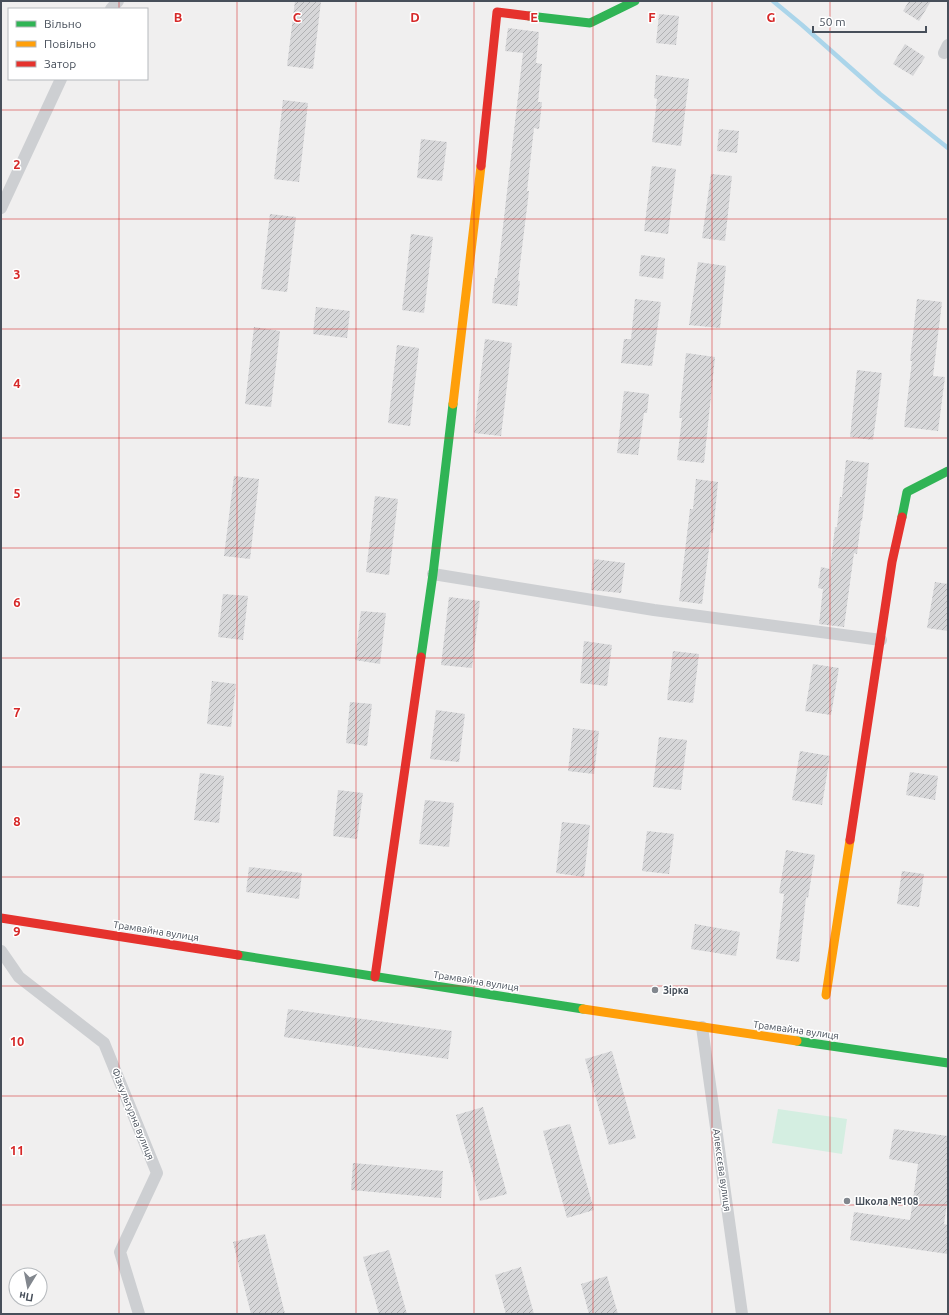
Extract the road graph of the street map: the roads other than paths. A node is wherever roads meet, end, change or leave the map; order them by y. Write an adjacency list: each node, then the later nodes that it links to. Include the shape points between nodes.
1 (635, 1): 5 (street, via 590,23 497,12)
2 (61, 80): 3 (street)
3 (1, 208)
4 (948, 471): 6 (street, via 907,492 892,562)
5 (432, 574): 6 (street, via 654,610); 9 (street)
6 (881, 640): 10 (street)
7 (1, 918): 9 (street, Трамвайна вулиця)
8 (1, 952): 13 (street, Фiзкультурна вулиця, via 19,977 104,1043 157,1173 120,1252)
9 (376, 977): 11 (street, Трамвайна вулиця)
10 (826, 995)
11 (702, 1027): 12 (street, Трамвайна вулиця); 14 (street, Алексєєва вулиця)
12 (948, 1063)
13 (139, 1314)
14 (742, 1314)

